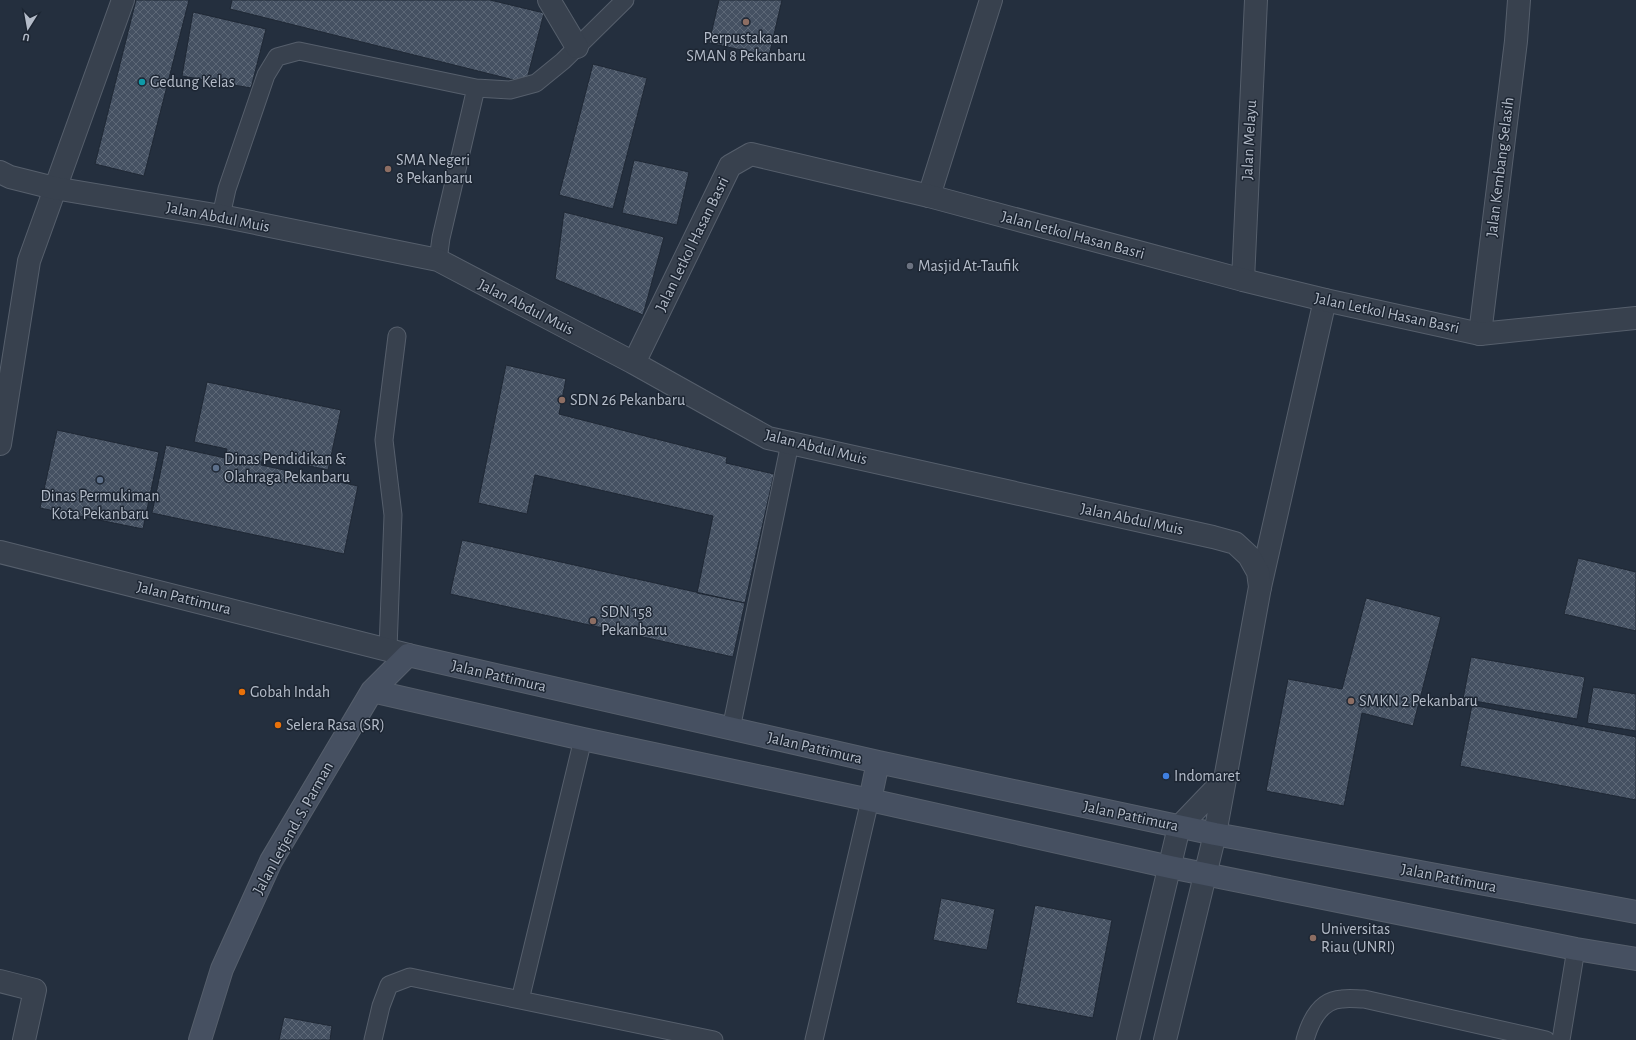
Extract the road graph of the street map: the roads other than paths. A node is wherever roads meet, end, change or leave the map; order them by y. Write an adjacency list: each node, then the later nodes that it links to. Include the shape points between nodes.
1 (123, 0): 10 (street)
2 (549, 0): 7 (street)
3 (624, 0): 7 (lane)
4 (991, 0): 11 (street)
5 (1256, 0): 14 (street, Jalan Melayu)
6 (1519, 0): 17 (street, Jalan Kembang Selasih)
7 (577, 47): 8 (lane, via 536,83 510,90)
8 (476, 88): 12 (lane, via 299,51 277,58 266,74 227,189); 13 (lane)
9 (0, 172): 10 (street, Jalan Abdul Muis)
10 (54, 188): 12 (street, Jalan Abdul Muis); 21 (street, via 28,261)
11 (929, 196): 14 (street, Jalan Letkol Hasan Basri); 19 (street, Jalan Letkol Hasan Basri, via 751,154 730,166)
12 (221, 216): 13 (street, Jalan Abdul Muis)
13 (438, 260): 19 (street, Jalan Abdul Muis)
14 (1243, 280): 15 (street, Jalan Letkol Hasan Basri)
15 (1326, 300): 17 (street, Jalan Letkol Hasan Basri); 23 (street)
16 (1636, 318): 17 (street, Jalan Letkol Hasan Basri)
17 (1480, 334)
18 (397, 336): 24 (lane, via 384,440 393,515)
19 (634, 363): 20 (street, Jalan Abdul Muis, via 768,438)
20 (790, 443): 23 (street, Jalan Abdul Muis, via 1213,536 1235,543 1249,556 1258,572); 26 (lane)
21 (0, 444)
22 (0, 552): 24 (street, Jalan Pattimura)
23 (1260, 587): 29 (street, Jalan Abdul Muis)
24 (398, 652): 25 (main road, Jalan Letjend. S. Parman); 26 (main road, Jalan Pattimura)
25 (372, 691): 27 (main road); 41 (main road, Jalan Letjend. S. Parman, via 271,861 222,969)
26 (731, 729): 28 (main road, Jalan Pattimura)
27 (583, 739): 30 (main road); 39 (lane)
28 (878, 762): 30 (main road); 31 (main road, Jalan Pattimura)
29 (1224, 780): 31 (street); 32 (street, Jalan Abdul Muis)
30 (870, 800): 33 (main road); 44 (lane)
31 (1179, 827): 32 (main road, Jalan Pattimura); 33 (street)
32 (1215, 834): 34 (street, Jalan Abdul Muis); 35 (main road, Jalan Pattimura)
33 (1170, 867): 34 (main road); 45 (street)
34 (1206, 874): 36 (main road); 46 (street, Jalan Abdul Muis)
35 (1636, 912)
36 (1576, 949): 37 (main road); 49 (lane)
37 (1636, 959)
38 (0, 981): 40 (street, via 36,990)
39 (520, 1000): 42 (lane, via 410,977 389,985); 43 (lane)
40 (24, 1040)
41 (200, 1040)
42 (373, 1040)
43 (714, 1040)
44 (814, 1040)
45 (1128, 1040)
46 (1165, 1040)
47 (1305, 1040): 48 (lane, via 1310,1023 1324,1006 1340,998 1364,999)
48 (1546, 1040)
49 (1561, 1040)

